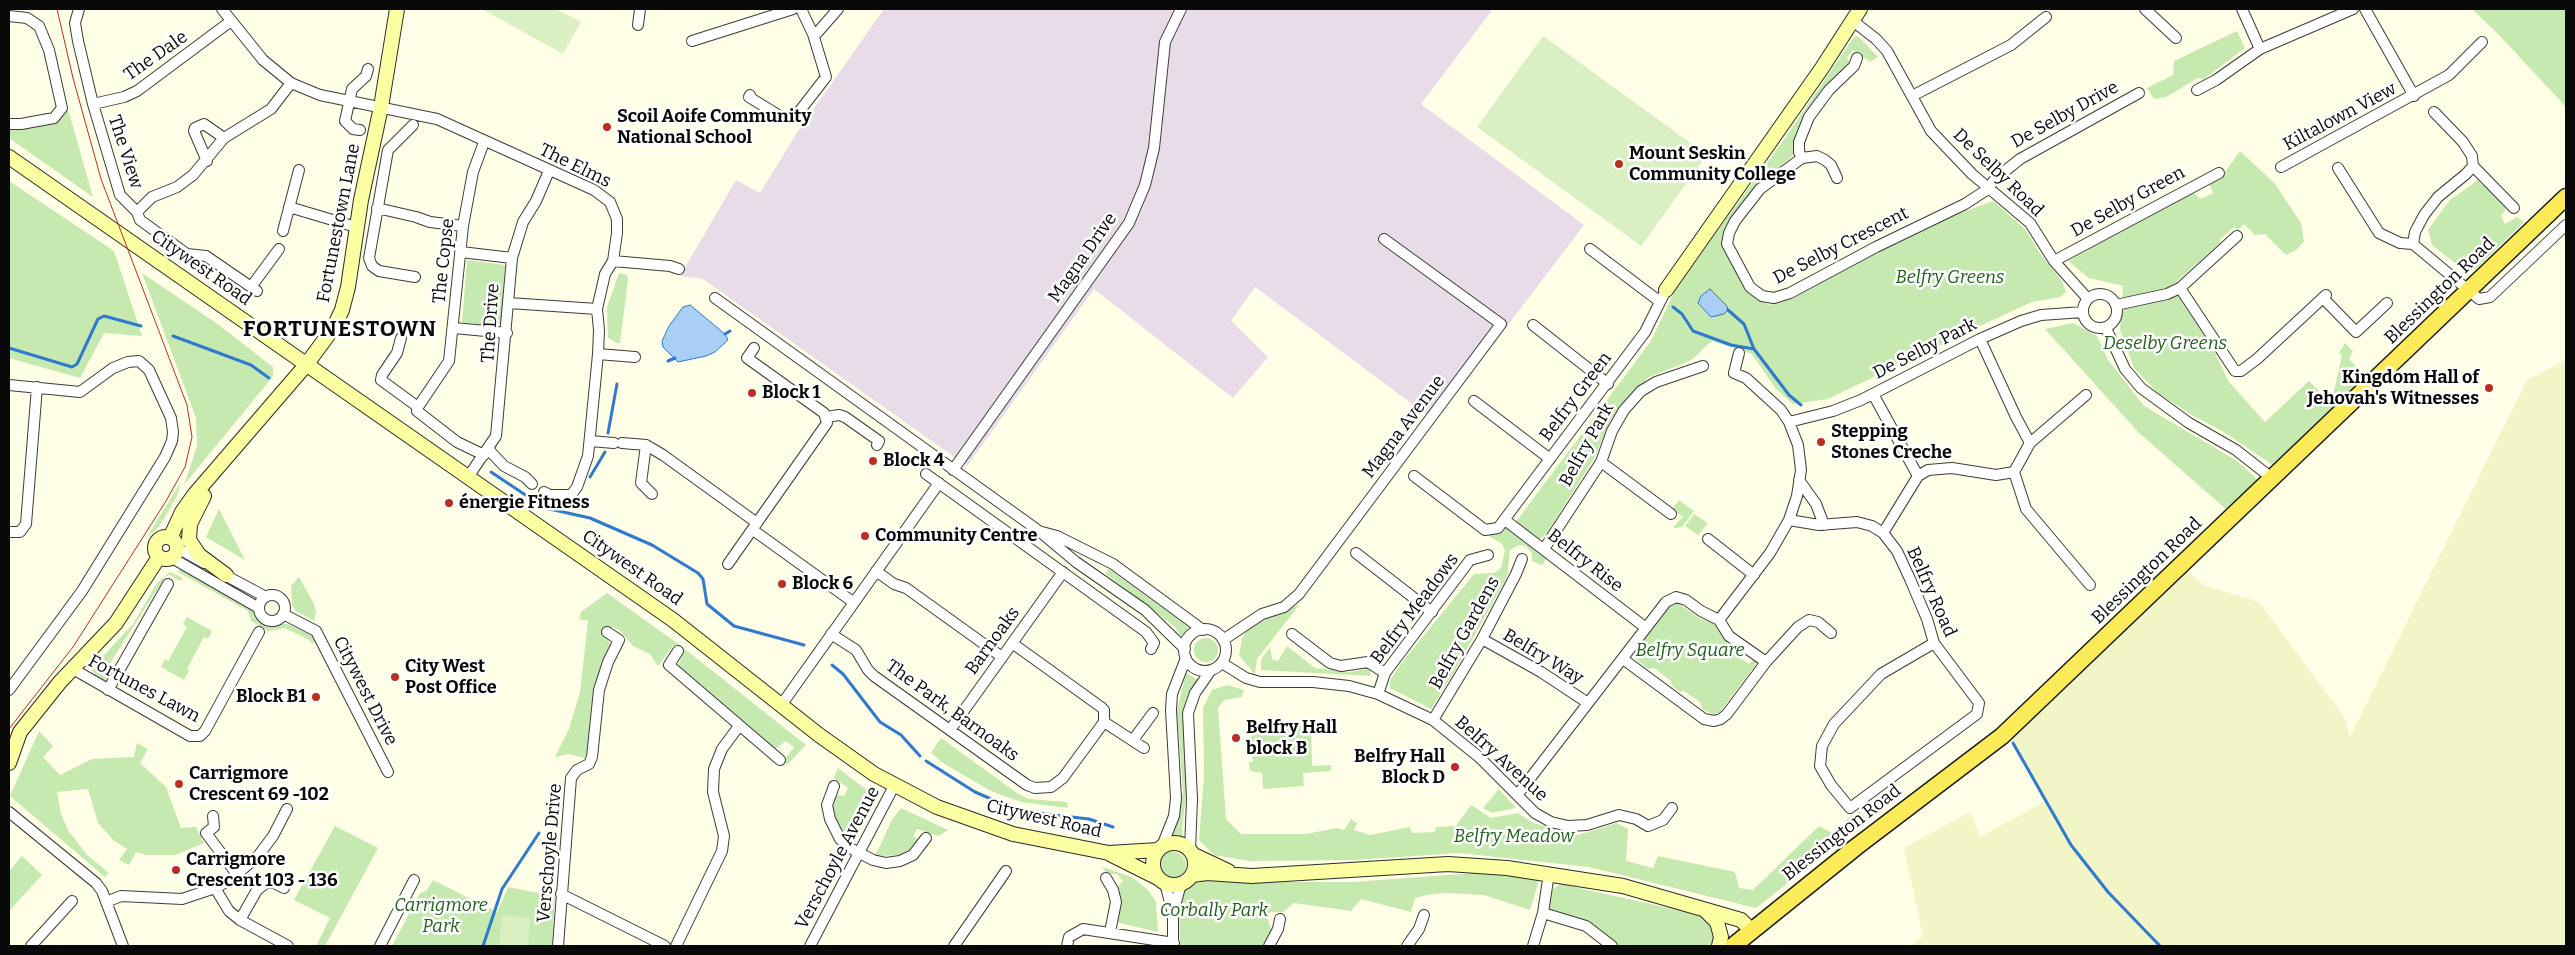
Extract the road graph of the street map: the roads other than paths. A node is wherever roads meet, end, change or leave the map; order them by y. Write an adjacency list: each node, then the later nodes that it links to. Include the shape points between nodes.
1 (222, 9): 17 (street, The Elms)
2 (397, 9): 35 (street, Fortunestown Lane)
3 (640, 9): 19 (street)
4 (793, 9): 22 (street)
5 (801, 9): 20 (street)
6 (838, 9): 20 (street)
7 (1181, 9): 112 (street, Magna Drive, via 1165,42 1154,148 1145,185 1129,224)
8 (1860, 9): 18 (street)
9 (2145, 9): 21 (street)
10 (2242, 9): 24 (street)
11 (2353, 9): 24 (street)
12 (2365, 9): 32 (street, Kiltalown View)
13 (77, 12): 34 (street, The View, via 78,41)
14 (29, 13): 15 (street); 37 (street, via 39,26 46,44 62,108 54,118)
15 (9, 16)
16 (2046, 17): 31 (street, via 2011,45)
17 (231, 21): 27 (street, The Elms, via 263,60); 34 (street, The Dale, via 137,91)
18 (1853, 22): 31 (street, De Selby Road, via 1887,51); 75 (street)
19 (638, 25)
20 (813, 34): 30 (street, via 826,77 795,117 783,118)
21 (2176, 38)
22 (692, 42)
23 (2482, 42): 32 (street, Kiltalown View, via 2449,75)
24 (2260, 49): 28 (street)
25 (1857, 58): 43 (street, via 1854,66 1829,90 1809,116 1799,142)
26 (368, 69): 33 (street, via 366,76 352,89)
27 (291, 83): 33 (street, The Elms); 40 (street, via 272,109)
28 (2197, 90)
29 (2139, 93): 52 (street, De Selby Drive, via 2017,160)
30 (750, 96)
31 (1912, 96): 52 (street, De Selby Road, via 1931,131)
32 (2414, 96): 45 (street, Kiltalown View)
33 (349, 101): 35 (street, The Elms); 39 (street, via 344,121 353,129)
34 (93, 104): 57 (street, The View, via 120,195)
35 (382, 107): 41 (street, The Elms, via 436,119); 60 (street, Fortunestown Lane)
36 (2434, 112): 46 (street, via 2463,142 2472,156)
37 (9, 124)
38 (413, 125): 55 (street, via 388,150)
39 (360, 130)
40 (224, 138): 44 (street); 44 (street, via 204,124 195,128)
41 (484, 142): 49 (street, The Elms); 58 (street, The Copse, via 473,172)
42 (9, 157): 93 (street, Citywest Road)
43 (1802, 158): 51 (street, via 1817,156 1825,160); 52 (street, De Selby Crescent, via 1760,189 1729,233 1727,244 1750,287 1762,296 1774,298 1790,293 1965,204)
44 (207, 162): 57 (street, via 178,187 152,197)
45 (2281, 166)
46 (2473, 166): 56 (street); 64 (street, via 2424,214)
47 (2338, 168): 64 (street, via 2379,233 2400,244)
48 (299, 170): 54 (street)
49 (550, 171): 68 (street, The Drive, via 523,222); 69 (street, The Elms, via 594,190 610,202 617,220)
50 (2219, 173): 70 (street, De Selby Green)
51 (1837, 178)
52 (1988, 189): 70 (street, De Selby Road, via 2030,224)
53 (2566, 197): 74 (main road, Blessington Road)
54 (289, 207): 60 (street); 61 (street)
55 (377, 208): 58 (street, via 430,222); 72 (street, via 369,258 372,266 379,271)
56 (2514, 208)
57 (137, 212): 65 (street, The View, via 140,220 187,254 206,256 254,289)
58 (463, 226): 67 (street, The Copse)
59 (2566, 226): 74 (street, via 2490,297 2479,299)
60 (356, 227): 93 (street, Fortunestown Lane, via 342,310 334,327)
61 (283, 231)
62 (2238, 236): 73 (street)
63 (1384, 239): 159 (street, Magna Avenue, via 1501,324 1299,594 1284,607 1262,614)
64 (2413, 244): 74 (street)
65 (279, 249)
66 (1590, 249): 75 (street)
67 (461, 252): 68 (street); 84 (street, The Copse)
68 (512, 258): 78 (street, The Drive)
69 (613, 261): 71 (street, via 670,266); 81 (street, The Elms, via 605,274)
70 (2054, 261): 77 (street, De Selby Road)
71 (679, 270)
72 (416, 277)
73 (2180, 288): 79 (street, via 2235,371 2241,371 2257,359 2324,296 2356,332); 80 (street)
74 (2469, 290): 118 (main road, Blessington Road)
75 (1662, 295): 95 (street, Belfry Green, via 1645,332)
76 (715, 298): 112 (street)
77 (2088, 299): 80 (street, via 2103,294); 82 (street)
78 (510, 303): 81 (street); 86 (street, The Drive)
79 (2387, 303)
80 (2116, 305): 85 (street, via 2117,316)
81 (597, 310): 91 (street, The Elms)
82 (2083, 312): 85 (street, via 2090,326); 88 (street, De Selby Park, via 2041,315)
83 (1533, 325): 95 (street)
84 (454, 328): 86 (street); 101 (street, The Copse, via 449,360)
85 (2106, 328): 118 (street, via 2125,369 2141,388 2189,423 2236,450)
86 (507, 333): 109 (street, The Drive, via 499,423 496,436)
87 (401, 338): 101 (street, via 397,353 381,380)
88 (1980, 338): 98 (street, De Selby Park); 106 (street)
89 (754, 348): 102 (street, via 747,358)
90 (1739, 353): 103 (street, via 1734,373 1746,378)
91 (598, 354): 92 (street); 105 (street, The Elms)
92 (635, 357)
93 (306, 365): 104 (street, Fortunestown Lane); 117 (street, Citywest Road)
94 (1703, 366): 111 (street, Belfry Park, via 1656,382 1641,391 1616,424)
95 (1608, 384): 110 (street, Belfry Green)
96 (9, 385): 97 (street)
97 (37, 387): 130 (street, via 26,524 20,532); 172 (street, via 80,392 113,368 139,361 149,370 171,418 173,436 165,457 82,591)
98 (1873, 394): 103 (street, via 1833,411); 116 (street, De Selby Park)
99 (2086, 395): 106 (street)
100 (1474, 401): 110 (street)
101 (418, 406): 109 (street, via 420,415 458,442)
102 (826, 417): 108 (street, via 845,417 879,441); 128 (street, via 827,424)
103 (1789, 422): 119 (street, via 1798,445)
104 (242, 437): 134 (street, Fortunestown Lane, via 182,512); 141 (street, via 238,449 196,508 189,529 189,540 195,551)
105 (590, 440): 107 (street); 122 (street, The Elms, via 586,464 574,492 564,496)
106 (2030, 443): 113 (street)
107 (646, 445): 123 (street, via 641,483); 128 (street)
108 (877, 445)
109 (486, 452): 117 (street, The Drive); 121 (street)
110 (1550, 459): 125 (street, Belfry Green)
111 (1601, 462): 124 (street); 133 (street, Belfry Park)
112 (953, 470): 129 (street)
113 (2014, 472): 116 (street, via 1996,475 1952,468 1928,470); 144 (street, via 2026,509)
114 (926, 474): 120 (street)
115 (1414, 476): 125 (street, via 1485,530 1498,528)
116 (1918, 476): 131 (street)
117 (468, 477): 176 (street, Citywest Road, via 673,620)
118 (2273, 479): 219 (main road, Blessington Road, via 2002,736)
119 (1799, 480): 126 (street); 127 (street, via 1816,504)
120 (939, 483): 139 (street); 140 (street)
121 (532, 484)
122 (544, 492)
123 (652, 494)
124 (1671, 514)
125 (1505, 520): 133 (street, Belfry Rise)
126 (1788, 520): 127 (street); 142 (street)
127 (1824, 525): 131 (street, via 1857,522)
128 (755, 526): 138 (street); 146 (street)
129 (1039, 531): 152 (street, via 1057,536 1113,564); 164 (street, via 1076,562 1145,610)
130 (9, 532)
131 (1883, 533): 161 (street, Belfry Road, via 1910,579)
132 (1708, 539): 142 (street)
133 (1544, 549): 151 (street, Belfry Rise)
134 (169, 550): 141 (street); 147 (street); 169 (street, Fortunestown Lane, via 116,623)
135 (1356, 553): 148 (street)
136 (1488, 555): 148 (street, Belfry Meadows, via 1470,560)
137 (1522, 559): 158 (street, Belfry Gardens)
138 (728, 564)
139 (876, 572): 146 (street); 165 (street, via 906,588)
140 (1063, 572): 160 (street, Barnoaks); 162 (street, via 1146,632 1154,643)
141 (226, 575): 145 (street)
142 (1754, 575): 150 (street)
143 (168, 584): 173 (street)
144 (2090, 584)
145 (266, 597): 147 (street); 149 (street, via 281,598)
146 (853, 602): 156 (street)
147 (259, 608): 149 (street, via 262,616 269,620)
148 (1432, 612): 171 (street, Belfry Meadows)
149 (283, 614): 186 (street, Citywest Drive, via 316,631)
150 (1719, 620): 151 (street, via 1676,597 1666,602); 167 (street, via 1729,636)
151 (1646, 628): 166 (street)
152 (1203, 630): 159 (street, via 1214,632); 164 (street, via 1192,634)
153 (259, 632): 173 (street, Fortunes Lawn, via 200,736 190,736)
154 (607, 632): 210 (street, Verschoyle Drive, via 619,640 600,690 592,757 589,764 577,770 571,778)
155 (1831, 633): 167 (street, via 1818,622 1809,620 1798,627)
156 (831, 634): 176 (street); 181 (street, The Park, Barnoaks, via 856,650 874,676)
157 (1292, 634): 171 (street, via 1330,663 1340,666 1368,662)
158 (1482, 639): 175 (street, Belfry Way); 178 (street, Belfry Gardens)
159 (1223, 640): 168 (street, via 1226,651)
160 (1012, 643): 165 (street, Barnoaks); 179 (street, via 1101,707)
161 (1934, 643): 161 (street, Belfry Road, via 1979,703 1977,714 1850,808 1820,766 1822,746 1834,724 1881,674)
162 (1151, 649)
163 (678, 651): 180 (street, via 669,664)
164 (1185, 654): 170 (street, via 1199,670); 195 (street, via 1170,710 1176,798 1174,816)
165 (1002, 657): 181 (street, Barnoaks)
166 (1623, 658): 167 (street, via 1704,719 1714,721 1727,714); 175 (street)
167 (1766, 662)
168 (1222, 663): 170 (street); 174 (street, Belfry Avenue, via 1246,678 1260,682 1322,683)
169 (73, 669): 173 (street, Fortunes Lawn); 185 (street, Fortunestown Lane, via 20,732)
170 (1211, 670): 196 (street, via 1195,693 1188,713)
171 (1385, 673): 174 (street, Belfry Meadows)
172 (9, 690)
173 (108, 690)
174 (1378, 694): 178 (street, Belfry Avenue)
175 (1588, 702): 189 (street)
176 (782, 704): 188 (street, Citywest Road, via 854,762)
177 (1153, 712): 182 (street)
178 (1433, 720): 189 (street, Belfry Avenue)
179 (1104, 722): 181 (street, The Park, Barnoaks, via 1063,778 1051,787 1036,788 1027,785); 182 (street)
180 (739, 726): 184 (street); 228 (street, via 722,748 714,769 714,792 724,836 722,851)
181 (950, 730)
182 (1133, 740): 183 (street)
183 (1144, 748)
184 (780, 760)
185 (9, 763)
186 (388, 772)
187 (834, 786): 197 (street, via 828,805 830,819 840,839)
188 (894, 786): 197 (street, Verschoyle Avenue); 198 (street, Citywest Road, via 937,807 1012,834)
189 (1518, 794): 190 (street, Belfry Avenue, via 1535,813 1551,822 1568,826 1587,825 1619,815 1648,826 1663,820)
190 (1672, 808)
191 (287, 810): 200 (street, via 258,856)
192 (9, 812): 212 (street, via 96,883)
193 (213, 816): 200 (street, via 214,827 206,834)
194 (926, 838): 197 (street, via 913,855 900,861 879,863)
195 (1160, 848): 196 (street, via 1167,843 1180,843); 198 (street, Citywest Road); 206 (street, via 1152,861)
196 (1192, 852): 202 (street); 203 (street, via 1196,862)
197 (860, 854): 229 (street, Verschoyle Avenue)
198 (1109, 854): 206 (street, Citywest Road)
199 (1006, 871): 230 (street)
200 (236, 873): 208 (street)
201 (1549, 873): 202 (street, via 1448,864 1252,876); 213 (street, via 1623,886); 214 (street)
202 (1236, 874): 203 (street)
203 (1192, 875): 207 (street)
204 (1106, 878): 220 (street, via 1116,902)
205 (414, 880): 225 (street)
206 (1161, 881): 207 (street); 215 (street)
207 (1181, 884): 215 (street)
208 (215, 888): 212 (street, via 182,899 121,896); 218 (street, via 229,912)
209 (284, 888): 218 (street, via 266,883 257,890)
210 (561, 894): 226 (street, Verschoyle Drive); 227 (street)
211 (72, 901): 222 (street)
212 (106, 902): 223 (street)
213 (1705, 910): 219 (street, via 1741,920); 236 (street, via 1718,922)
214 (1543, 913): 234 (street); 235 (street, via 1586,926)
215 (1173, 914): 221 (street)
216 (1424, 915): 233 (street)
217 (1280, 919): 232 (street)
218 (240, 920): 224 (street)
219 (1752, 931): 237 (main road, Blessington Road)
220 (1110, 932): 221 (street); 231 (street, via 1083,929 1069,937)
221 (1174, 945)
222 (32, 946)
223 (123, 946)
224 (288, 946)
225 (380, 946)
226 (558, 946)
227 (665, 946)
228 (676, 946)
229 (810, 946)
230 (954, 946)
231 (1067, 946)
232 (1269, 946)
233 (1407, 946)
234 (1533, 946)
235 (1612, 946)
236 (1719, 946)
237 (1733, 946)

